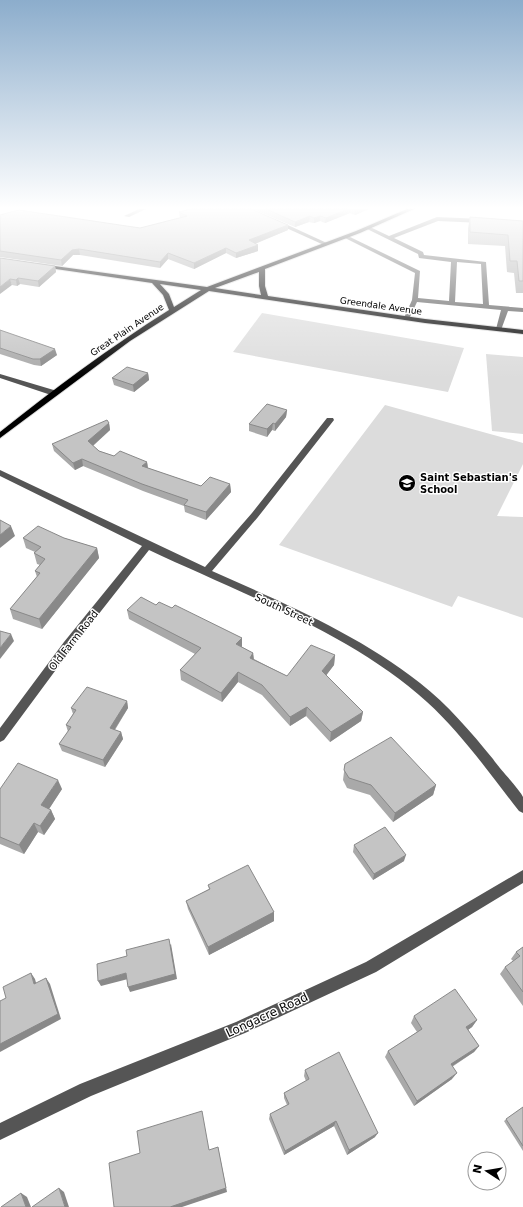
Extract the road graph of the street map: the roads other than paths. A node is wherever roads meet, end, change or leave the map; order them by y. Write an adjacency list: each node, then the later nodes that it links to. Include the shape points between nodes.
1 (39, 265): 9 (main road, Greendale Avenue)
2 (269, 265): 7 (main road, Great Plain Avenue)
3 (404, 265): 8 (street)
4 (419, 265): 8 (street)
5 (454, 265): 13 (street)
6 (484, 265): 14 (street)
7 (262, 268): 10 (main road, Great Plain Avenue); 11 (main road)
8 (418, 272): 12 (street)
9 (154, 281): 10 (main road, Greendale Avenue); 16 (main road, via 166,294)
10 (208, 289): 11 (main road, Greendale Avenue); 16 (main road, Great Plain Avenue)
11 (264, 298): 18 (main road, Greendale Avenue)
12 (414, 300): 13 (street); 18 (street)
13 (452, 304): 14 (street)
14 (486, 307): 15 (street)
15 (505, 309): 17 (street); 19 (street)
16 (172, 310): 22 (main road, Great Plain Avenue)
17 (523, 310)
18 (407, 318): 19 (main road, Greendale Avenue)
19 (498, 329): 20 (main road, Greendale Avenue)
20 (523, 332)
21 (0, 376): 22 (street)
22 (54, 393): 24 (main road, Great Plain Avenue)
23 (330, 420): 27 (street, via 255,516)
24 (0, 436)
25 (0, 473): 26 (street, South Street)
26 (148, 545): 27 (street, South Street); 28 (street, Old Farm Road, via 68,645)
27 (206, 572): 29 (street, South Street, via 362,648 392,668 440,708)
28 (0, 737)
29 (523, 807)
30 (523, 876): 31 (street, Longacre Road, via 371,966 240,1028 86,1090)
31 (0, 1132)

